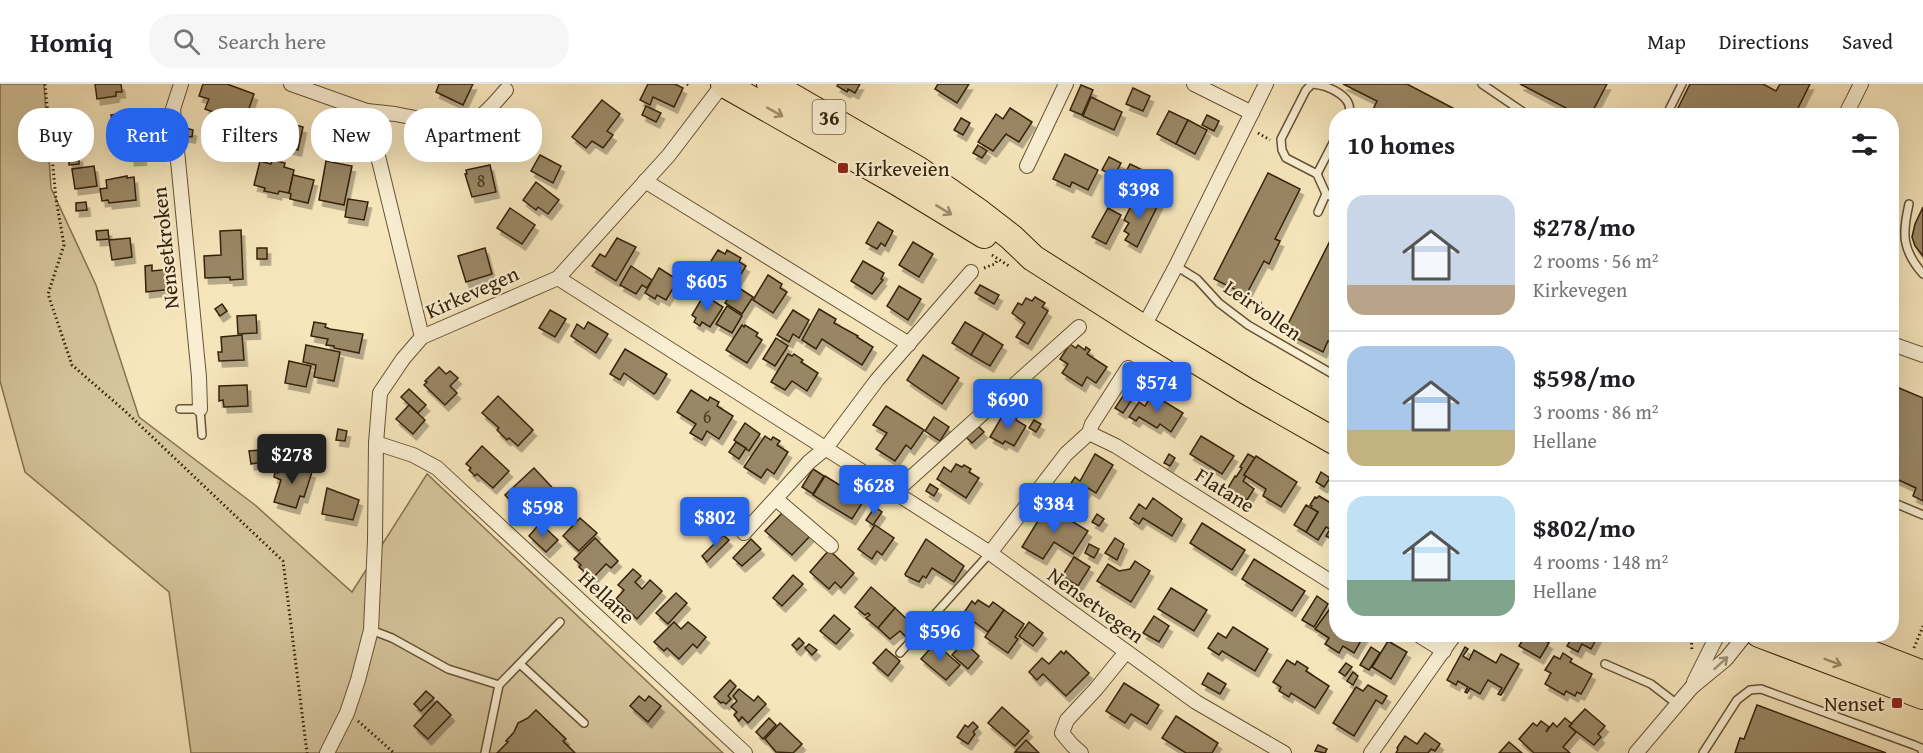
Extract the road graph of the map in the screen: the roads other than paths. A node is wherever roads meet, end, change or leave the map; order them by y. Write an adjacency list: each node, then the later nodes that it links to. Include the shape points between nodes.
1 (181, 84): 43 (street, Nensetkroken, via 173,110)
2 (291, 84): 11 (street)
3 (724, 84): 24 (street, Kirkevegen); 29 (highway, 36, one-way to 29, via 1006,248)
4 (770, 84): 29 (highway, 36, via 917,169 988,219)
5 (1066, 84): 22 (street)
6 (1194, 84): 18 (street)
7 (1266, 84): 18 (street)
8 (1482, 84): 15 (lane)
9 (1682, 84): 16 (lane)
10 (1861, 84): 17 (street)
11 (329, 90): 13 (street)
12 (506, 90): 19 (street, via 488,110 462,128)
13 (362, 108)
14 (1350, 108): 23 (lane, via 1346,98 1320,84 1312,84 1281,139 1286,158)
15 (1517, 108)
16 (1670, 108)
17 (1849, 108)
18 (1252, 113): 30 (street)
19 (392, 114)
20 (1329, 151): 23 (lane)
21 (379, 162): 36 (street)
22 (1027, 166)
23 (1317, 174): 25 (lane)
24 (645, 181): 33 (street, Kirkevegen); 37 (street)
25 (1326, 194): 26 (lane); 28 (lane)
26 (1329, 196)
27 (1910, 204): 32 (lane, via 1904,235 1907,251)
28 (1318, 212)
29 (1033, 258): 35 (highway, 36)
30 (1176, 266): 35 (street); 41 (lane, Leirvollen, via 1197,279 1219,303 1248,325)
31 (971, 272): 37 (street)
32 (1923, 274)
33 (558, 278): 36 (street, Kirkevegen); 48 (street, Nensetvegen)
34 (1078, 327): 49 (street)
35 (1143, 328): 46 (highway, 36)
36 (422, 337): 47 (street, Kirkevegen, via 380,393)
37 (909, 344): 48 (street)
38 (1899, 346): 39 (street)
39 (1923, 355)
40 (1128, 368): 44 (street)
41 (1329, 372)
42 (180, 409): 43 (lane)
43 (200, 409): 45 (lane)
44 (1089, 433): 55 (street, via 1066,454); 56 (street, Flatane, via 1116,446)
45 (202, 435)
46 (1329, 438)
47 (376, 443): 58 (street, Kirkevegen); 78 (street, Hellane, via 437,468)
48 (826, 448): 49 (street, Nensetvegen); 50 (street)
49 (895, 492): 55 (street, Nensetvegen)
50 (776, 499): 53 (street); 54 (street)
51 (1899, 505): 52 (lane)
52 (1923, 514)
53 (744, 533)
54 (831, 546)
55 (990, 553): 66 (street, Nensetvegen); 67 (lane)
56 (1329, 581)
57 (560, 622): 68 (lane)
58 (370, 630): 71 (lane, via 448,669); 76 (street, Kirkevegen, via 347,713)
59 (1430, 642): 65 (street)
60 (1450, 642): 65 (street)
61 (1714, 642): 72 (street)
62 (1740, 642): 72 (street, one-way to 62, via 1726,659)
63 (1780, 642): 73 (highway, one-way to 73)
64 (1841, 642): 70 (highway)
65 (1444, 651): 81 (street)
66 (1126, 652): 79 (street, via 1067,720 1062,733); 80 (street, Nensetvegen, via 1196,702)
67 (900, 653)
68 (520, 664): 71 (lane); 75 (lane)
69 (1605, 664): 74 (lane, via 1651,684)
70 (1923, 674)
71 (500, 685): 77 (lane)
72 (1692, 687): 74 (street)
73 (1923, 696)
74 (1677, 705): 82 (street)
75 (584, 723)
76 (327, 753)
77 (484, 753)
78 (745, 753)
79 (1081, 753)
80 (1284, 753)
81 (1371, 753)
82 (1636, 753)
83 (1703, 753): 84 (lane, via 1737,699 1750,690 1761,689 1914,745)
84 (1923, 753)

